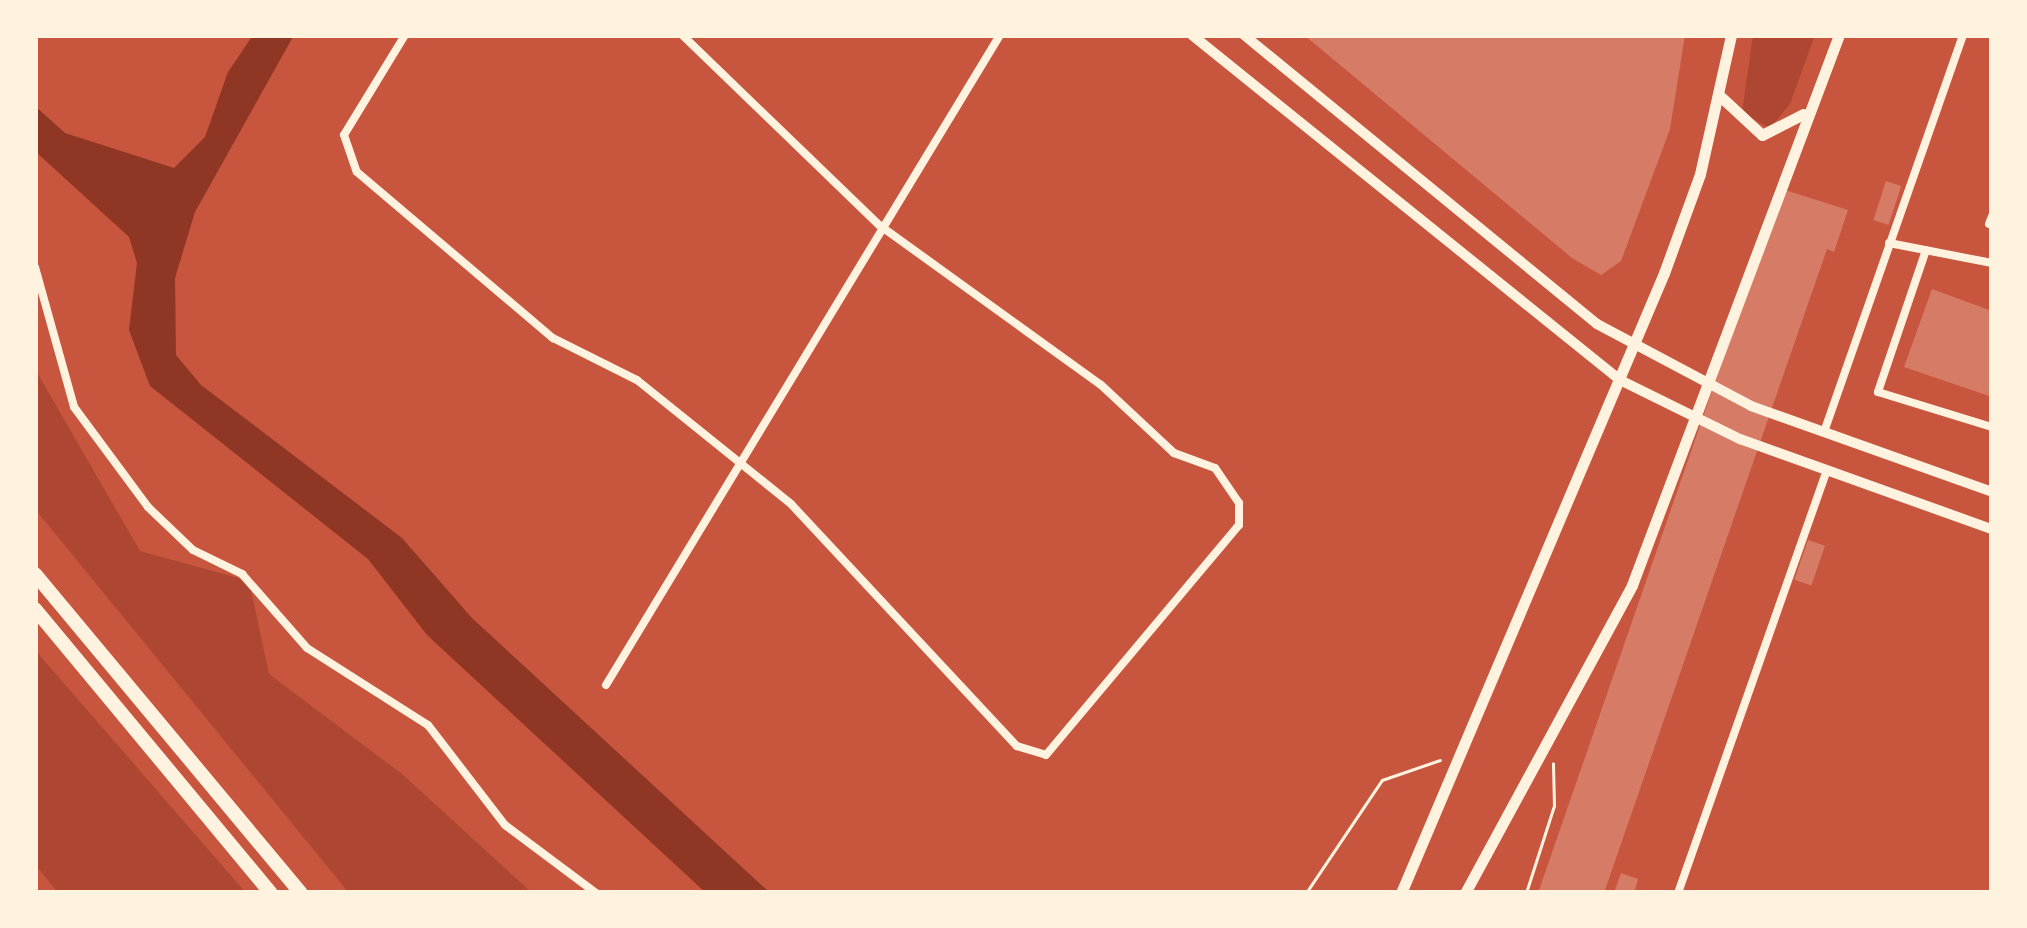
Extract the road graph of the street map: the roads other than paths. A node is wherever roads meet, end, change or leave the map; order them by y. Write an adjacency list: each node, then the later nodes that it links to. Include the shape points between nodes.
1 (405, 35): 22 (street, via 344,135 357,172 553,338 637,380)
2 (682, 35): 11 (street)
3 (1000, 35): 11 (street)
4 (1192, 35): 17 (main road)
5 (1244, 35): 16 (main road, via 1562,298)
6 (1730, 35): 9 (main road)
7 (1839, 35): 10 (main road)
8 (1963, 35): 12 (street)
9 (1720, 96): 10 (main road, via 1762,135); 16 (main road)
10 (1806, 111): 18 (main road)
11 (880, 225): 22 (street); 22 (street, via 1101,384 1174,454 1215,468 1240,504 1240,525 1046,755 1017,746 791,504)
12 (1889, 243): 13 (street); 21 (street)
13 (1926, 250): 14 (street); 20 (street, via 1878,392)
14 (1992, 263)
15 (35, 267): 31 (street, via 74,408 148,507 193,550 242,574 307,648 428,725 505,824)
16 (1635, 346): 17 (main road); 18 (main road)
17 (1620, 380): 19 (main road); 32 (main road, via 1470,749)
18 (1710, 386): 19 (main road); 21 (main road)
19 (1698, 422): 23 (main road); 33 (main road, via 1632,585 1553,744)
20 (1992, 428)
21 (1824, 432): 24 (main road)
22 (733, 466): 28 (street)
23 (1827, 470): 25 (main road); 34 (street)
24 (1992, 492)
25 (1992, 528)
26 (35, 574): 30 (highway)
27 (35, 609): 29 (highway)
28 (606, 684)
29 (271, 893)
30 (301, 893)
31 (596, 893)
32 (1402, 893)
33 (1465, 893)
34 (1678, 893)

